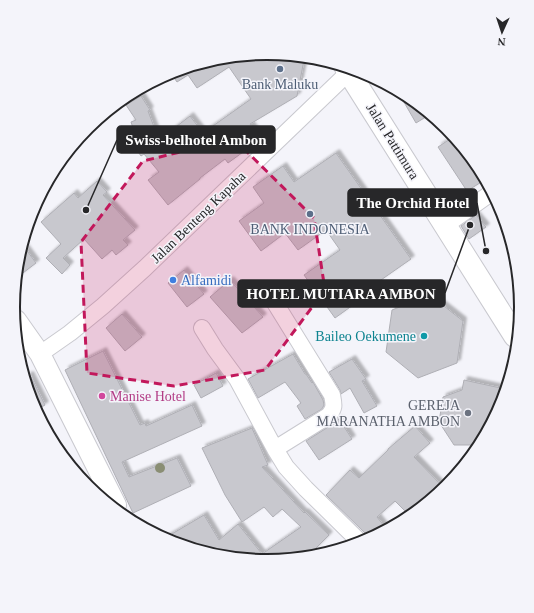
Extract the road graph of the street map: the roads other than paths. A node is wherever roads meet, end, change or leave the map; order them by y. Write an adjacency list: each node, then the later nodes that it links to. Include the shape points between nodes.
1 (346, 73): 9 (street, Jalan Benteng Kapaha, via 145,268 70,334)
2 (352, 75): 4 (main road, Jalan Pattimura)
3 (488, 195): 4 (street)
4 (446, 225): 8 (main road, Jalan Pattimura)
5 (272, 298): 10 (street, via 332,395 334,404 328,416)
6 (21, 327): 9 (street)
7 (202, 328): 10 (street, via 237,379)
8 (512, 332)
9 (40, 354): 11 (street)
10 (275, 449): 12 (street, via 286,467)
11 (112, 498)
12 (355, 537)

